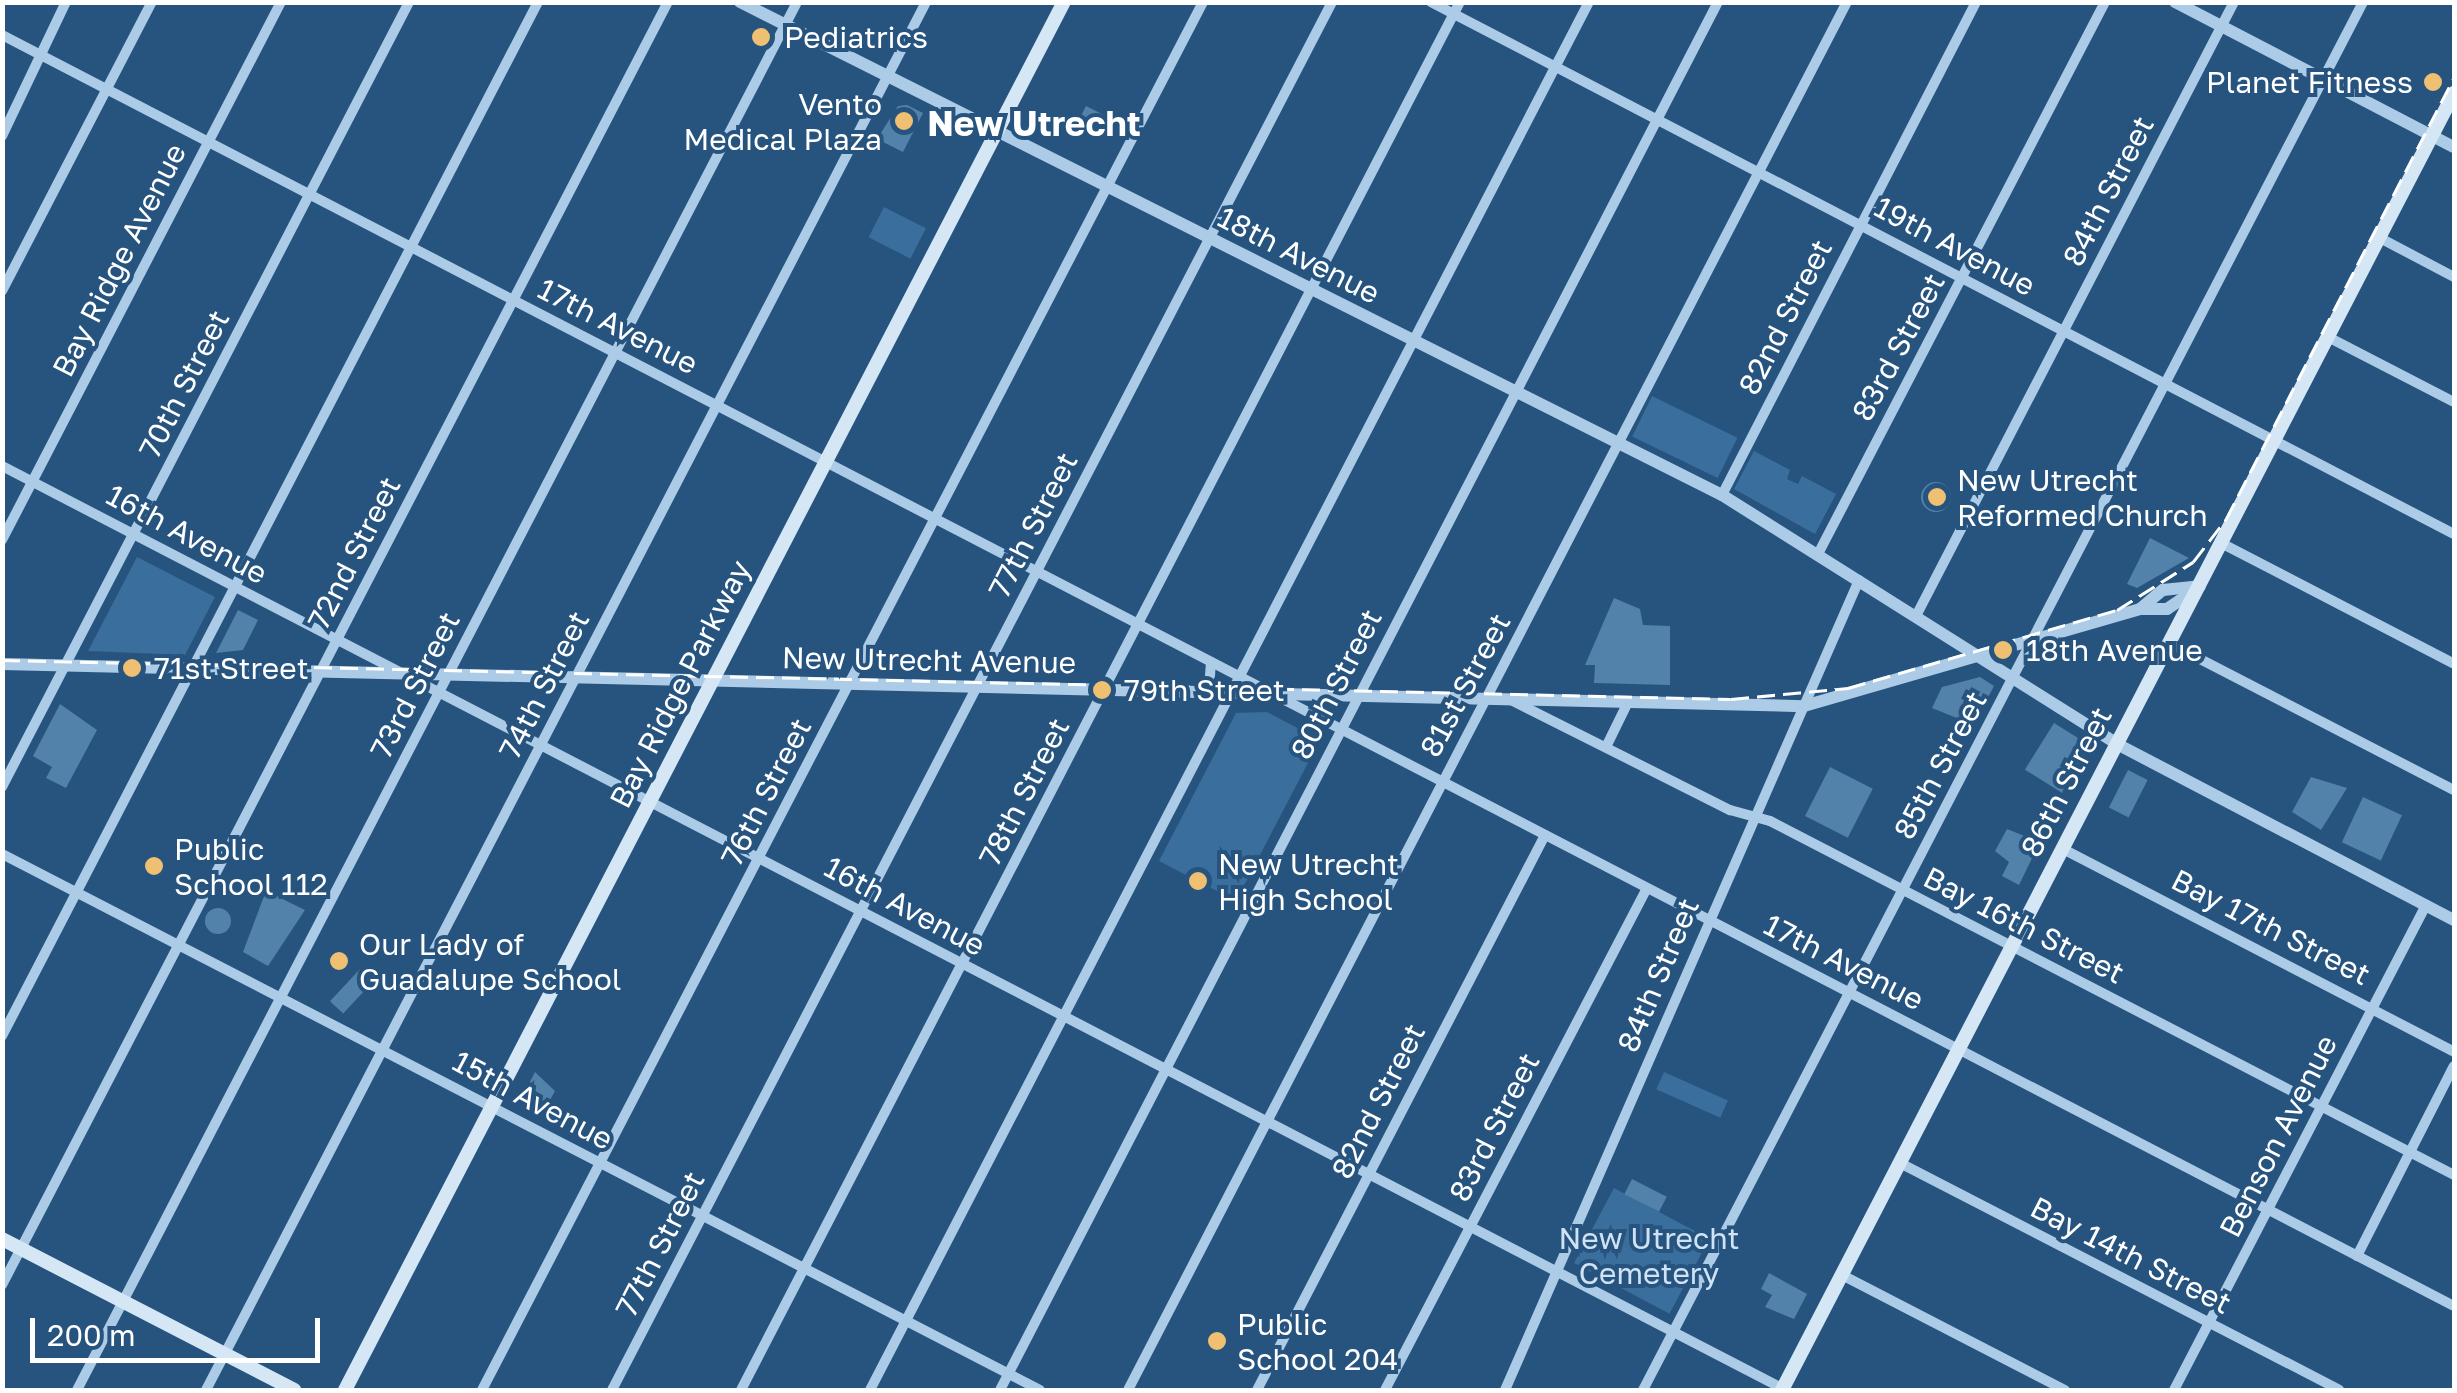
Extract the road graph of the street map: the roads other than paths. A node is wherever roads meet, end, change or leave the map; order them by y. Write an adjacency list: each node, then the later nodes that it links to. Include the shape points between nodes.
1 (66, 2): 27 (street)
2 (152, 2): 31 (street)
3 (280, 2): 37 (street, Bay Ridge Avenue)
4 (409, 2): 41 (street, 70th Street)
5 (538, 2): 45 (street)
6 (668, 2): 50 (street, 72nd Street)
7 (740, 2): 24 (street, 18th Avenue)
8 (797, 2): 24 (street, 73rd Street)
9 (926, 2): 29 (street, 74th Street)
10 (1064, 2): 34 (main road, Bay Ridge Parkway)
11 (1203, 2): 40 (street, 76th Street)
12 (1332, 2): 44 (street, 77th Street)
13 (1432, 2): 23 (street, 19th Avenue)
14 (1460, 2): 23 (street, 78th Street)
15 (1590, 2): 28 (street)
16 (1718, 2): 33 (street, 80th Street)
17 (1847, 2): 39 (street, 81st Street)
18 (1976, 2): 42 (street, 82nd Street)
19 (2105, 2): 47 (street, 83rd Street)
20 (2174, 2): 25 (street)
21 (2234, 2): 25 (street, 84th Street)
22 (2363, 2): 30 (street, 85th Street)
23 (1454, 14): 28 (street, 19th Avenue); 48 (street, 78th Street)
24 (786, 25): 29 (street, 18th Avenue); 54 (street, 73rd Street)
25 (2221, 27): 30 (street); 51 (street, 84th Street)
26 (2, 36): 27 (street, 17th Avenue)
27 (41, 55): 31 (street, 17th Avenue); 35 (street)
28 (1556, 67): 33 (street, 19th Avenue); 53 (street)
29 (888, 76): 34 (street, 18th Avenue); 58 (street, 74th Street)
30 (2324, 79): 36 (street); 55 (street, 85th Street)
31 (107, 89): 37 (street, 17th Avenue); 49 (street)
32 (2454, 94): 36 (main road, 86th Street)
33 (1658, 120): 39 (street, 19th Avenue); 56 (street, 80th Street)
34 (996, 131): 40 (street, 18th Avenue); 61 (main road, Bay Ridge Parkway)
35 (2, 136)
36 (2432, 136): 38 (street); 43 (main road, 86th Street)
37 (209, 142): 41 (street, 17th Avenue); 63 (street, Bay Ridge Avenue)
38 (2454, 147)
39 (1760, 173): 42 (street, 19th Avenue); 60 (street, 81st Street)
40 (1106, 188): 44 (street, 18th Avenue); 65 (street, 76th Street)
41 (310, 195): 45 (street, 17th Avenue); 67 (street, 70th Street)
42 (1861, 226): 47 (street, 19th Avenue); 64 (street, 82nd Street)
43 (2380, 238): 46 (street); 52 (main road, 86th Street)
44 (1209, 239): 48 (street, 18th Avenue); 71 (street, 77th Street)
45 (412, 248): 50 (street, 17th Avenue); 74 (street)
46 (2454, 277)
47 (1961, 279): 51 (street, 19th Avenue); 70 (street, 83rd Street)
48 (1311, 290): 53 (street, 18th Avenue); 76 (street, 78th Street)
49 (2, 291)
50 (513, 300): 54 (street, 17th Avenue); 77 (street, 72nd Street)
51 (2063, 331): 55 (street, 19th Avenue); 75 (street, 84th Street)
52 (2328, 337): 57 (street); 59 (main road, 86th Street)
53 (1414, 341): 56 (street, 18th Avenue); 89 (street)
54 (615, 353): 58 (street, 17th Avenue); 88 (street, 73rd Street)
55 (2165, 384): 59 (street, 19th Avenue); 78 (street, 85th Street)
56 (1516, 392): 60 (street, 18th Avenue); 100 (street, 80th Street)
57 (2454, 402)
58 (716, 406): 61 (street, 17th Avenue); 90 (street, 74th Street)
59 (2274, 441): 66 (street, 19th Avenue); 69 (main road, 86th Street)
60 (1618, 443): 64 (street, 18th Avenue); 101 (street, 81st Street)
61 (826, 462): 65 (street, 17th Avenue); 92 (main road, Bay Ridge Parkway)
62 (2, 466): 63 (street, 16th Avenue)
63 (33, 481): 67 (street, 16th Avenue); 68 (street, Bay Ridge Avenue)
64 (1722, 495): 70 (street, 18th Avenue)
65 (936, 519): 71 (street, 17th Avenue); 93 (street, 76th Street)
66 (2454, 534)
67 (134, 535): 74 (street, 16th Avenue); 83 (street, 70th Street)
68 (2, 540)
69 (2221, 543): 73 (main road, 86th Street); 84 (street)
70 (1818, 554): 72 (street, 18th Avenue)
71 (1036, 572): 76 (street, 17th Avenue); 94 (street, 77th Street)
72 (1859, 580): 75 (street, 18th Avenue); 104 (street, 84th Street)
73 (2200, 586): 78 (street, New Utrecht Avenue, via 2180,583 2140,610); 79 (main road, 86th Street)
74 (236, 588): 77 (street, 16th Avenue); 85 (street)
75 (1916, 616): 80 (street, 18th Avenue)
76 (1137, 625): 81 (street, 17th Avenue); 95 (street, 78th Street)
77 (336, 641): 86 (street, 72nd Street); 87 (street, 16th Avenue)
78 (2031, 643): 80 (street, New Utrecht Avenue); 91 (street, 85th Street)
79 (2170, 643): 106 (main road, 86th Street); 111 (street)
80 (1979, 656): 91 (street, 18th Avenue); 104 (street, New Utrecht Avenue)
81 (1211, 662): 89 (street, 17th Avenue); 96 (street)
82 (2, 664): 83 (street, New Utrecht Avenue)
83 (67, 664): 85 (street, New Utrecht Avenue); 110 (street, 70th Street)
84 (2454, 664)
85 (194, 668): 86 (street, New Utrecht Avenue); 120 (street)
86 (320, 672): 87 (street, New Utrecht Avenue); 125 (street, 72nd Street)
87 (410, 675): 88 (street, New Utrecht Avenue); 99 (street, 16th Avenue)
88 (447, 676): 90 (street, New Utrecht Avenue); 99 (street, 73rd Street)
89 (1240, 676): 97 (street); 98 (street, 17th Avenue)
90 (576, 677): 92 (street, New Utrecht Avenue); 107 (street, 74th Street)
91 (2014, 677): 106 (street, 18th Avenue); 119 (street, 85th Street)
92 (713, 680): 93 (street, New Utrecht Avenue); 112 (main road, Bay Ridge Parkway)
93 (850, 684): 94 (street, New Utrecht Avenue); 117 (street, 76th Street)
94 (977, 687): 95 (street, New Utrecht Avenue); 122 (street, 77th Street)
95 (1105, 689): 96 (street, New Utrecht Avenue); 127 (street, 78th Street)
96 (1208, 690): 97 (street, New Utrecht Avenue)
97 (1233, 691): 98 (street, New Utrecht Avenue); 131 (street)
98 (1270, 692): 100 (street, New Utrecht Avenue); 105 (street, 17th Avenue)
99 (439, 694): 107 (street, 16th Avenue); 129 (street, 73rd Street)
100 (1359, 695): 101 (street, New Utrecht Avenue); 105 (street, 80th Street)
101 (1485, 701): 102 (street, New Utrecht Avenue); 109 (street, 81st Street)
102 (1513, 701): 103 (street, New Utrecht Avenue); 108 (street, Bay 16th Street)
103 (1628, 702): 104 (street, New Utrecht Avenue); 108 (street)
104 (1804, 706): 113 (street, 84th Street)
105 (1340, 730): 109 (street, 17th Avenue); 137 (street, 80th Street)
106 (2117, 744): 115 (main road, 86th Street); 121 (street, 18th Avenue)
107 (541, 745): 112 (street, 16th Avenue); 134 (street, 74th Street)
108 (1606, 747): 113 (street, Bay 16th Street)
109 (1442, 782): 114 (street, 17th Avenue); 140 (street, 81st Street)
110 (2, 787)
111 (2454, 790)
112 (650, 802): 117 (street, 16th Avenue); 138 (main road, Bay Ridge Parkway)
113 (1755, 816): 119 (street, Bay 16th Street); 124 (street, 84th Street)
114 (1545, 835): 118 (street, 17th Avenue); 145 (street, 82nd Street)
115 (2063, 849): 126 (main road, 86th Street); 130 (street, Bay 17th Street)
116 (2, 854): 120 (street, 15th Avenue)
117 (760, 858): 122 (street, 16th Avenue); 142 (street, 76th Street)
118 (1647, 888): 124 (street, 17th Avenue); 148 (street, 83rd Street)
119 (1902, 890): 126 (street, Bay 16th Street); 128 (street, 85th Street)
120 (76, 893): 125 (street, 15th Avenue); 132 (street)
121 (2426, 905): 123 (street, 18th Avenue); 130 (street, Benson Avenue)
122 (861, 911): 127 (street, 16th Avenue); 147 (street, 77th Street)
123 (2454, 920)
124 (1709, 922): 128 (street, 17th Avenue); 153 (street, 84th Street)
125 (178, 945): 129 (street, 15th Avenue); 150 (street, 72nd Street)
126 (2012, 946): 133 (main road, 86th Street); 139 (street, Bay 16th Street)
127 (963, 964): 131 (street, 16th Avenue); 152 (street, 78th Street)
128 (1850, 992): 133 (street, 17th Avenue); 160 (street, 85th Street)
129 (281, 997): 134 (street, 15th Avenue); 156 (street, 73rd Street)
130 (2372, 1008): 135 (street, Bay 17th Street); 139 (street, Benson Avenue)
131 (1063, 1018): 137 (street, 16th Avenue); 158 (street)
132 (2, 1036)
133 (1959, 1049): 143 (main road, 86th Street); 146 (street, 17th Avenue)
134 (382, 1050): 138 (street, 15th Avenue); 161 (street, 74th Street)
135 (2454, 1052)
136 (2454, 1066): 141 (street)
137 (1164, 1070): 140 (street, 16th Avenue); 162 (street, 80th Street)
138 (492, 1106): 142 (street, 15th Avenue); 166 (main road, Bay Ridge Parkway)
139 (2322, 1106): 141 (street, Bay 16th Street); 146 (street, Benson Avenue)
140 (1267, 1122): 145 (street, 16th Avenue); 173 (street, 81st Street)
141 (2410, 1152): 144 (street, Bay 16th Street); 151 (street)
142 (600, 1164): 147 (street, 15th Avenue); 167 (street, 76th Street)
143 (1900, 1164): 154 (main road, 86th Street); 159 (street, Bay 14th Street)
144 (2454, 1175)
145 (1368, 1176): 148 (street, 16th Avenue); 174 (street, 82nd Street)
146 (2268, 1210): 151 (street, 17th Avenue); 159 (street, Benson Avenue)
147 (703, 1216): 152 (street, 15th Avenue); 168 (street, 77th Street)
148 (1469, 1228): 153 (street, 16th Avenue); 175 (street, 83rd Street)
149 (2, 1240): 150 (main road)
150 (21, 1249): 155 (street, 72nd Street); 156 (main road)
151 (2357, 1256): 157 (street, 17th Avenue)
152 (805, 1268): 158 (street, 15th Avenue); 169 (street, 78th Street)
153 (1556, 1272): 160 (street, 16th Avenue); 176 (street, 84th Street)
154 (1842, 1275): 178 (main road, 86th Street); 179 (street)
155 (2, 1286)
156 (123, 1302): 161 (main road); 163 (street, 73rd Street)
157 (2454, 1306)
158 (906, 1321): 162 (street, 15th Avenue); 170 (street)
159 (2209, 1323): 180 (street, Benson Avenue); 181 (street, Bay 14th Street)
160 (1674, 1332): 177 (street, 85th Street); 178 (street, 16th Avenue)
161 (224, 1354): 164 (street, 74th Street); 165 (main road)
162 (1008, 1374): 171 (street, 80th Street); 172 (street, 15th Avenue)
163 (77, 1390)
164 (206, 1390)
165 (294, 1390)
166 (345, 1390)
167 (482, 1390)
168 (612, 1390)
169 (741, 1390)
170 (870, 1390)
171 (1000, 1390)
172 (1040, 1390)
173 (1128, 1390)
174 (1257, 1390)
175 (1385, 1390)
176 (1505, 1390)
177 (1644, 1390)
178 (1784, 1390)
179 (2065, 1390)
180 (2174, 1390)
181 (2339, 1390)

